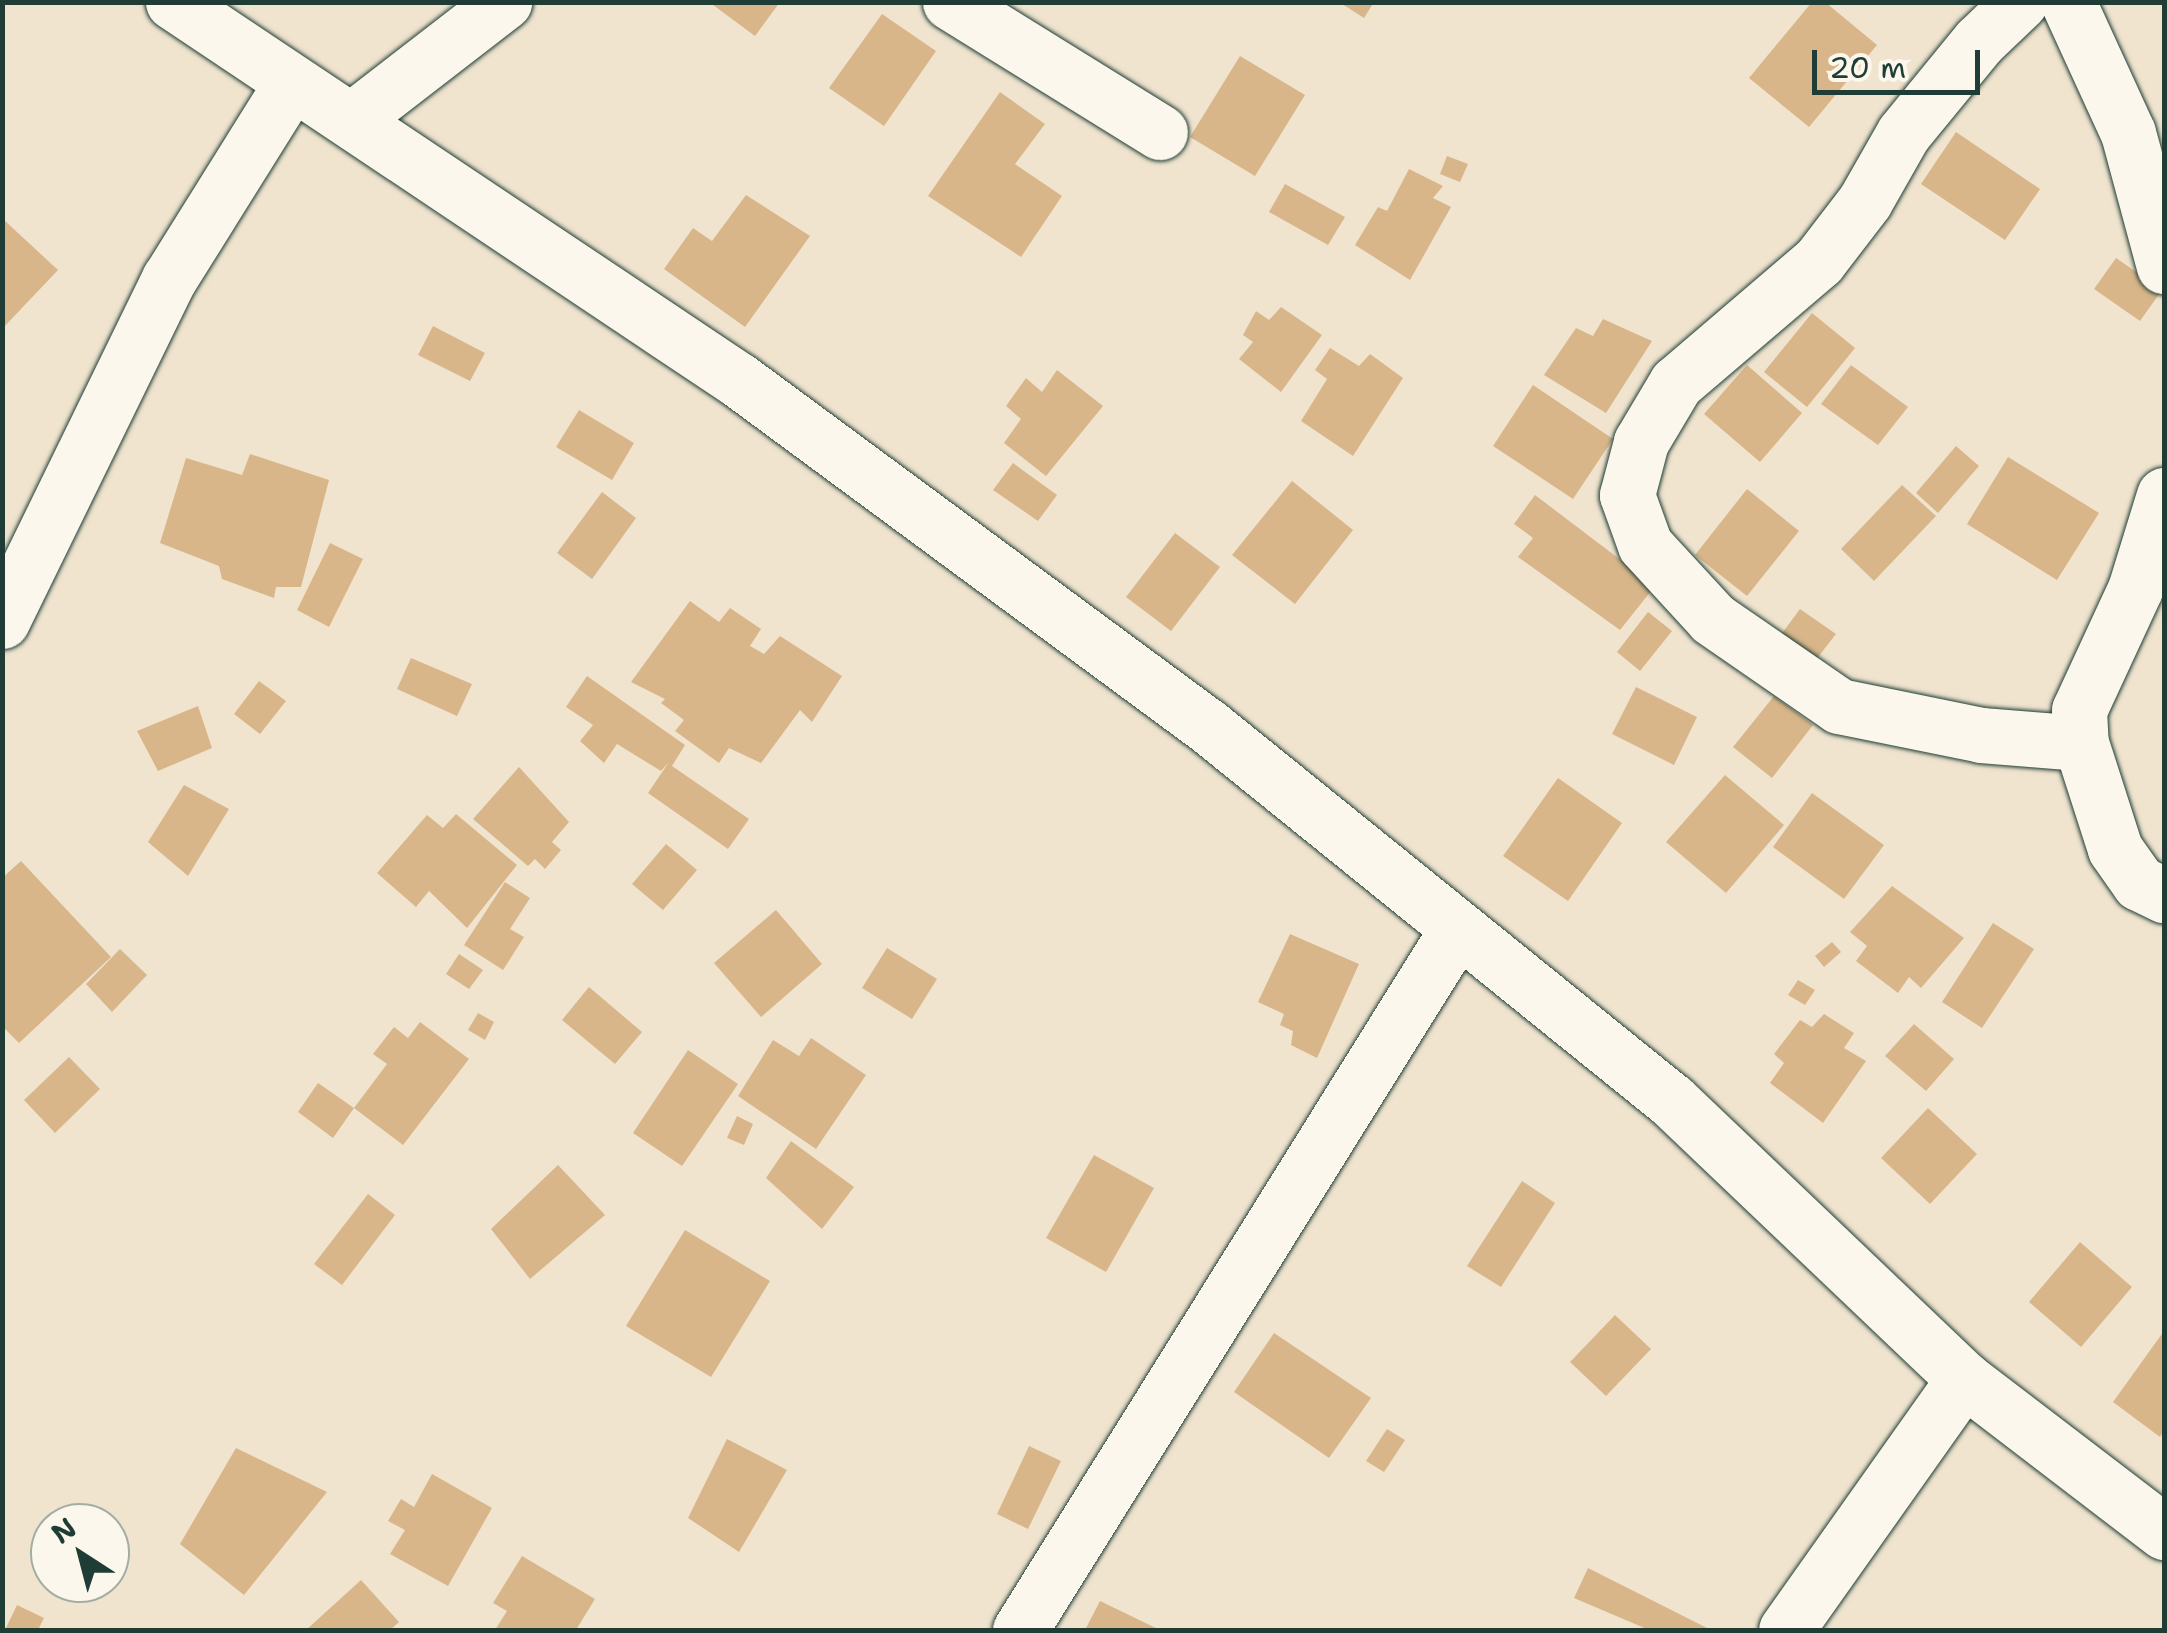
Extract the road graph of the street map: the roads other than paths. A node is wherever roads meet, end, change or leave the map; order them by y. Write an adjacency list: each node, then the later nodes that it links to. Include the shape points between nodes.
1 (174, 2): 6 (street)
2 (504, 2): 7 (street)
3 (950, 2): 8 (street)
4 (2020, 2): 12 (street, via 1902,134 1820,262 1676,383 1641,442 1628,495 1645,545 1713,619 1838,706 1981,735)
5 (2068, 2): 9 (street, via 2128,133)
6 (291, 84): 7 (street); 11 (street, via 169,279)
7 (354, 118): 14 (street, via 476,208 740,382 1209,726)
8 (1160, 132)
9 (2164, 266)
10 (2164, 494): 12 (street, via 2135,589 2079,710)
11 (2, 621)
12 (2082, 743): 13 (street, via 2115,848 2139,883)
13 (2164, 896)
14 (1456, 932): 15 (street, via 1672,1100); 17 (street)
15 (1964, 1378): 16 (street); 18 (street)
16 (2164, 1532)
17 (1020, 1630)
18 (1786, 1630)

